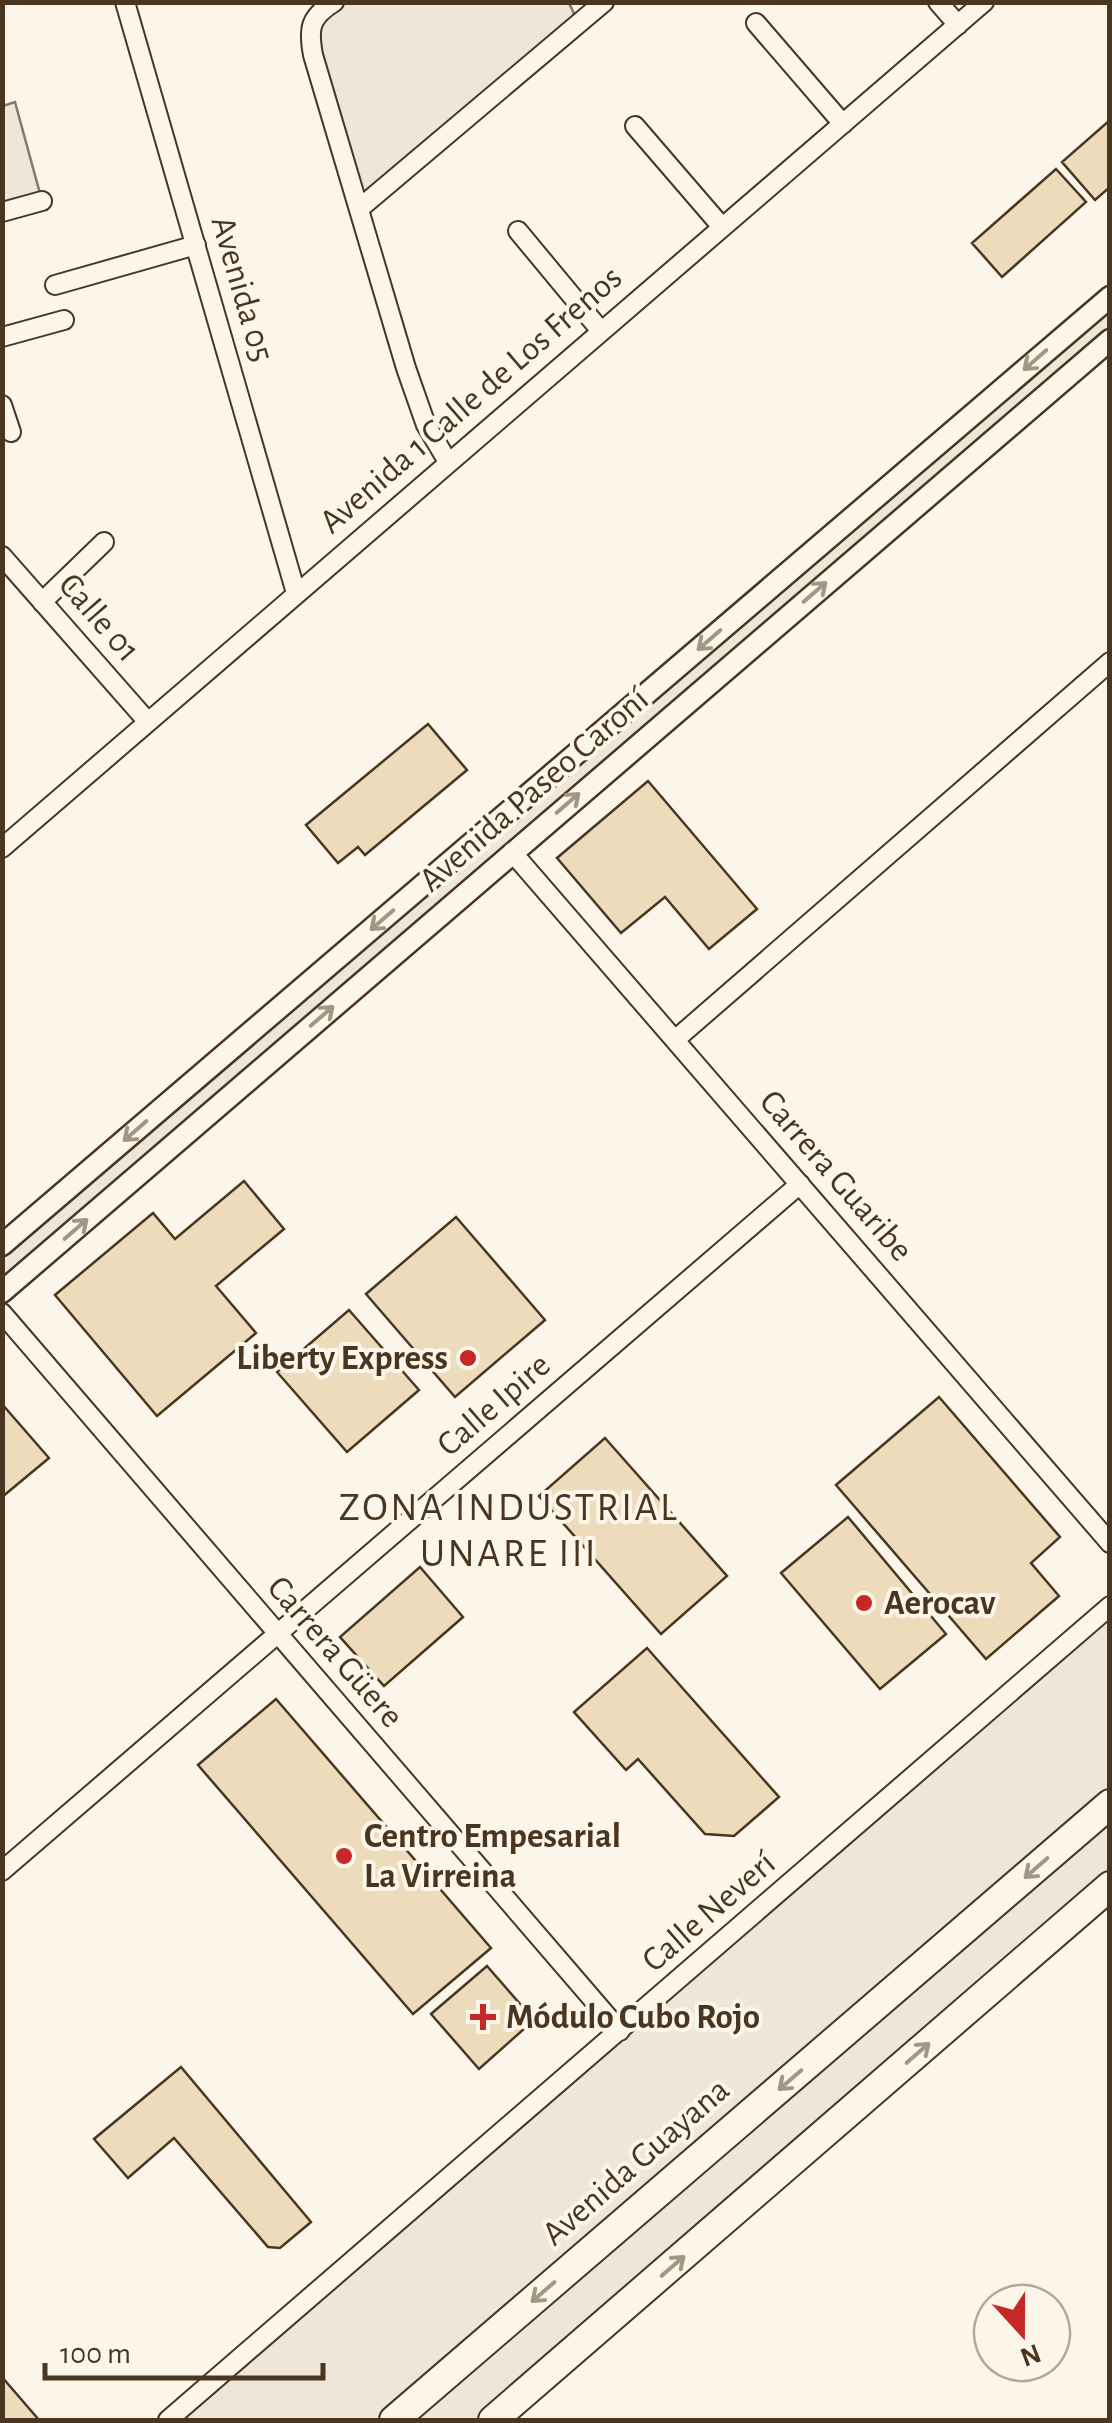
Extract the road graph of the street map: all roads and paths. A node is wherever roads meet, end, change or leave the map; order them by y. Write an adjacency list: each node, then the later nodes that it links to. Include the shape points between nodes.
1 (125, 2): 15 (street, Avenida 05)
2 (334, 2): 11 (street, via 314,17 310,36)
3 (604, 2): 11 (street)
4 (938, 2): 7 (street)
5 (984, 2): 7 (street, Avenida 1 Calle de Los Frenos)
6 (756, 23): 8 (street)
7 (958, 25): 8 (street, Avenida 1 Calle de Los Frenos)
8 (842, 124): 13 (street, Avenida 1 Calle de Los Frenos)
9 (635, 126): 13 (street)
10 (42, 201): 12 (street)
11 (360, 208): 24 (street, via 415,395)
12 (2, 212)
13 (722, 228): 19 (street, Avenida 1 Calle de Los Frenos)
14 (518, 231): 19 (street)
15 (196, 245): 16 (street); 27 (street, Avenida 05)
16 (54, 285)
17 (1110, 297): 35 (street, Avenida Paseo Caroní, one-way to 35)
18 (64, 320): 20 (street)
19 (600, 332): 24 (street, Avenida 1 Calle de Los Frenos)
20 (2, 337)
21 (1110, 340): 32 (street, Avenida Paseo Caroní, one-way to 21)
22 (2, 405): 23 (street)
23 (10, 432)
24 (448, 462): 27 (street, Avenida 1 Calle de Los Frenos)
25 (104, 542): 28 (street)
26 (2, 556): 28 (street, Calle 01)
27 (296, 594): 30 (street, Avenida 1 Calle de Los Frenos)
28 (42, 602): 30 (street, Calle 01)
29 (1110, 662): 33 (street)
30 (148, 722): 31 (street, Avenida 1 Calle de Los Frenos)
31 (2, 848)
32 (512, 852): 33 (street, Carrera Guaribe); 36 (street, Avenida Paseo Caroní, one-way to 32)
33 (676, 1039): 34 (street, Carrera Guaribe)
34 (800, 1184): 38 (street, Carrera Guaribe); 40 (street, Calle Ipire)
35 (2, 1244)
36 (2, 1292)
37 (2, 1313): 40 (street, Carrera Güere)
38 (1110, 1543)
39 (1110, 1606): 44 (street, Calle Neverí)
40 (276, 1635): 42 (street, Calle Ipire); 44 (street, Carrera Güere)
41 (1110, 1804): 46 (main road, Avenida Guayana, one-way to 46)
42 (2, 1870)
43 (1110, 1886): 47 (main road, one-way to 43)
44 (620, 2032): 45 (street, Calle Neverí)
45 (168, 2420)
46 (394, 2420)
47 (493, 2420)

